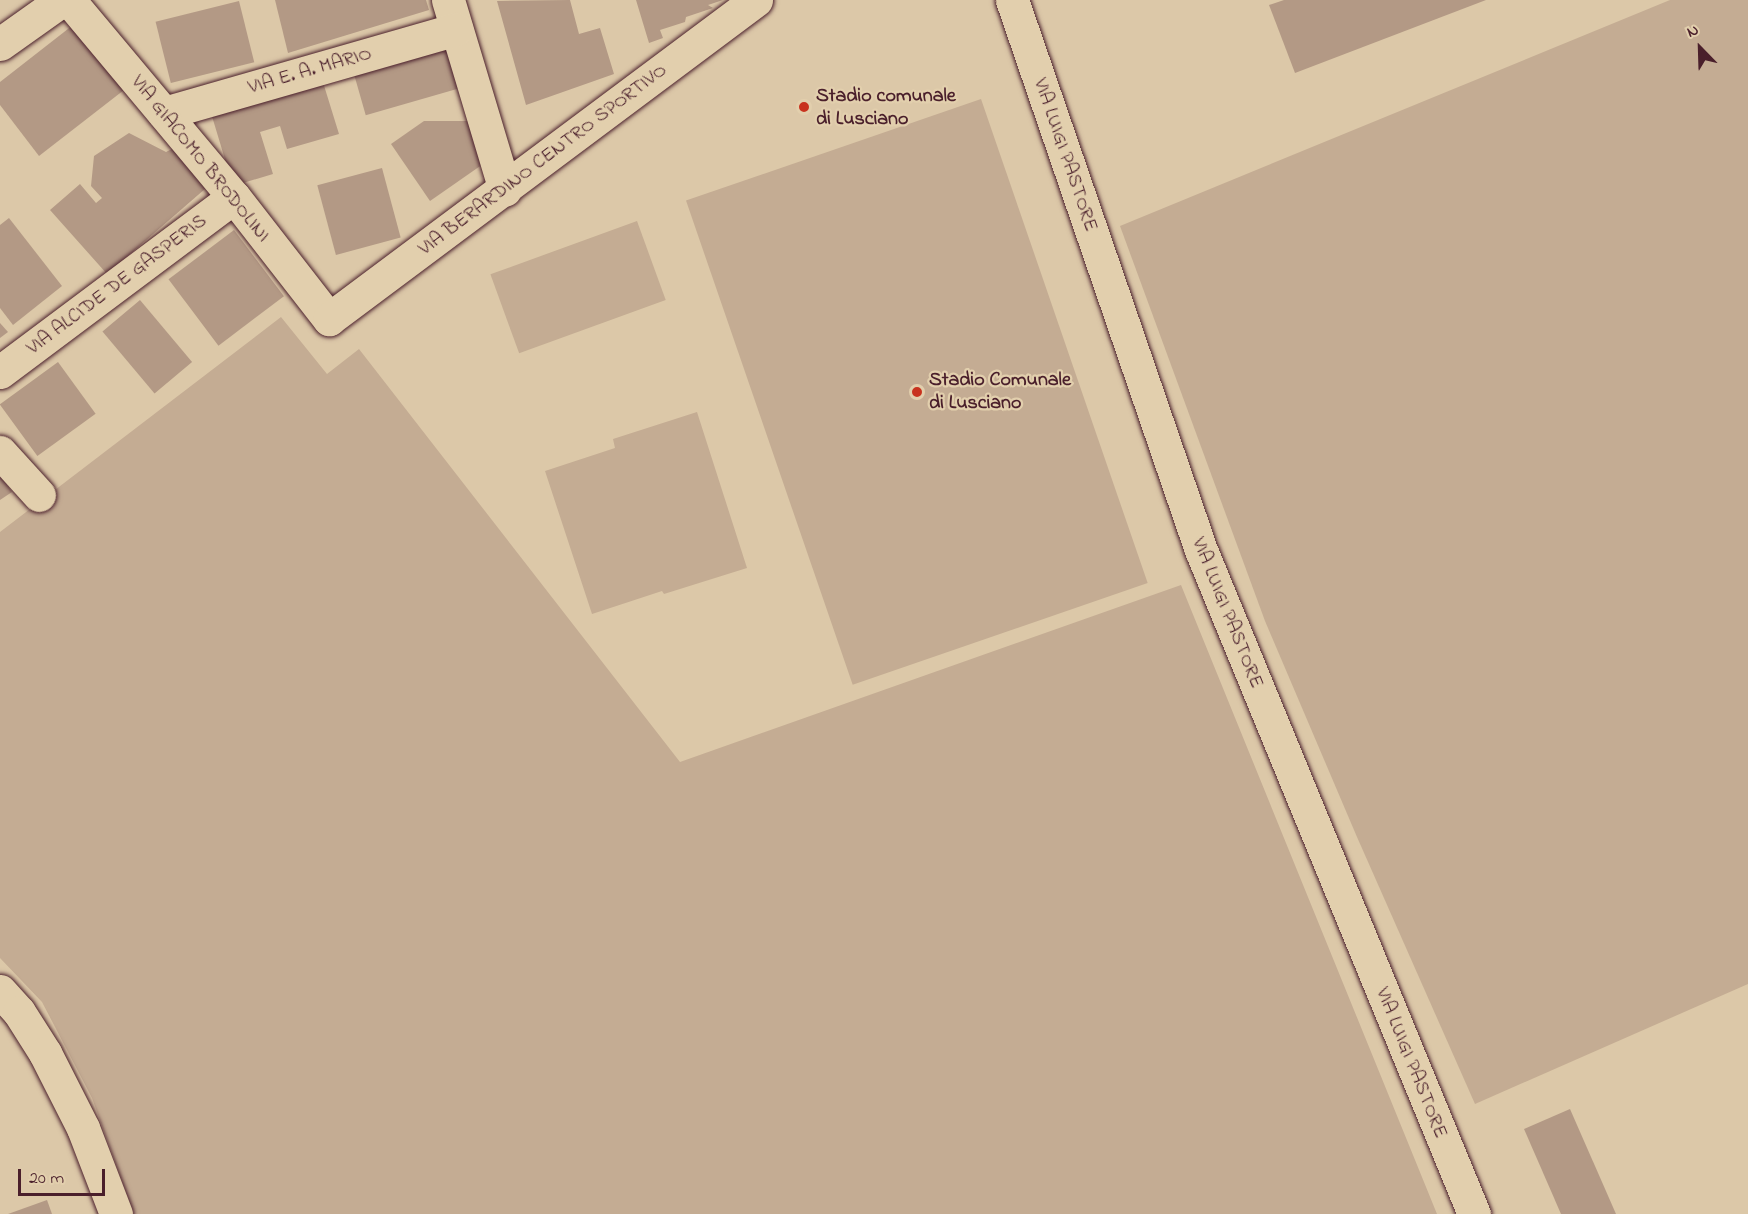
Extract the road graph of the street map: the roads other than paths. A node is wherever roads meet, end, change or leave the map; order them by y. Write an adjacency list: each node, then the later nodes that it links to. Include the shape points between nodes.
1 (62, 0): 6 (street)
2 (69, 0): 7 (street, VIA GIACOMO BRODOLINI)
3 (756, 0): 8 (street, VIA BERARDINO CENTRO SPORTIVO)
4 (1012, 0): 16 (street, VIA LUIGI PASTORE, via 1201,550)
5 (452, 14): 7 (street, VIA E. A. MARIO); 8 (street)
6 (0, 44)
7 (164, 113): 9 (street, VIA GIACOMO BRODOLINI)
8 (505, 190): 10 (street, VIA BERARDINO CENTRO SPORTIVO)
9 (234, 197): 10 (street, VIA GIACOMO BRODOLINI); 11 (street, VIA ALCIDE DE GASPERIS)
10 (329, 319)
11 (0, 372)
12 (0, 452): 13 (street)
13 (39, 495)
14 (0, 992): 15 (street, via 19,1012 45,1053 83,1128)
15 (116, 1214)
16 (1474, 1214)

